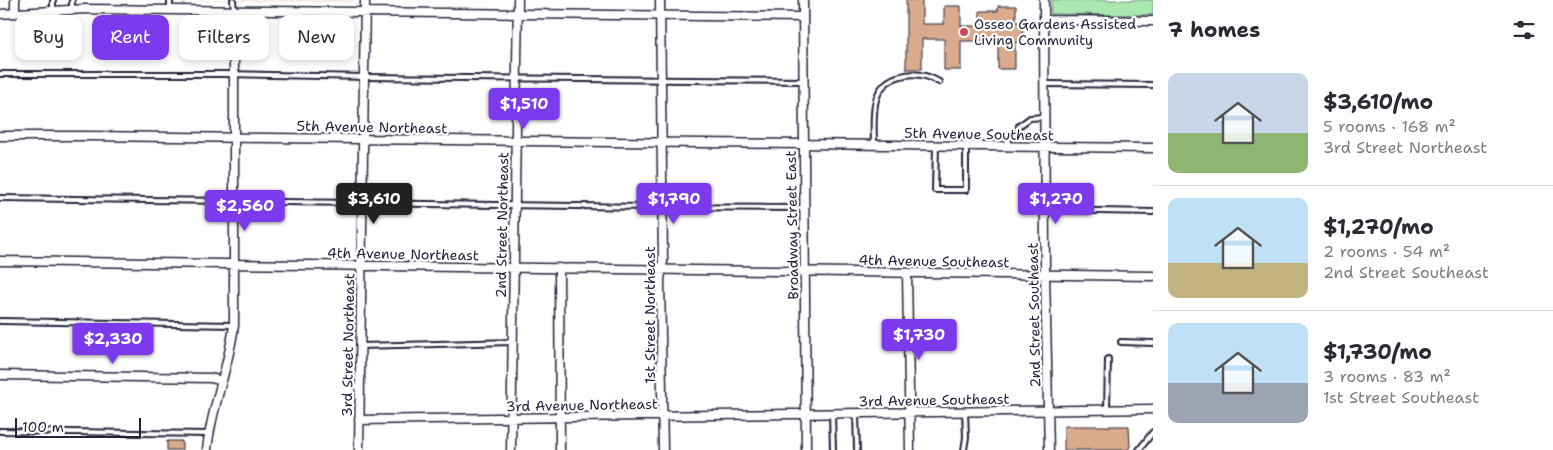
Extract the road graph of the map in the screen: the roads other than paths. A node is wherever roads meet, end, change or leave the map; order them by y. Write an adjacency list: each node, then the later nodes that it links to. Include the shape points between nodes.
1 (15, 0): 16 (street)
2 (53, 0): 14 (lane)
3 (72, 0): 11 (lane)
4 (170, 0): 12 (lane)
5 (233, 0): 13 (lane)
6 (365, 0): 15 (street, 3rd Street Northeast)
7 (518, 0): 18 (street, 2nd Street Northeast)
8 (660, 0): 19 (street, 1st Street Northeast)
9 (803, 0): 20 (street, Broadway Street East)
10 (1044, 0): 21 (street, 2nd Street Southeast)
11 (72, 10): 12 (street); 14 (street)
12 (170, 10): 13 (street)
13 (234, 10): 15 (street); 24 (street)
14 (53, 11): 16 (street)
15 (365, 12): 18 (street); 25 (street, 3rd Street Northeast)
16 (16, 13): 17 (street)
17 (0, 14)
18 (518, 14): 19 (street); 26 (street, 2nd Street Northeast)
19 (660, 16): 20 (street); 27 (street, 1st Street Northeast)
20 (803, 17): 28 (street, Broadway Street East)
21 (1044, 20): 22 (street); 30 (street, 2nd Street Southeast)
22 (1153, 21)
23 (0, 74): 24 (lane)
24 (234, 74): 25 (lane); 36 (street)
25 (364, 77): 26 (lane); 37 (street, 3rd Street Northeast)
26 (517, 78): 27 (lane); 38 (street, 2nd Street Northeast)
27 (661, 79): 28 (lane); 39 (street, 1st Street Northeast)
28 (803, 81): 40 (street, Broadway Street East)
29 (939, 82): 41 (lane, via 922,74 892,78 883,85 874,108)
30 (1044, 84): 31 (lane); 32 (street, 2nd Street Southeast)
31 (1153, 85)
32 (1044, 117): 33 (lane, via 1030,118); 45 (street, 2nd Street Southeast)
33 (1019, 126)
34 (1013, 132): 44 (lane)
35 (0, 136): 36 (street, 5th Avenue Northeast)
36 (234, 137): 37 (street, 5th Avenue Northeast); 48 (street)
37 (364, 139): 38 (street, 5th Avenue Northeast); 49 (street, 3rd Street Northeast)
38 (516, 141): 39 (street, 5th Avenue Northeast); 50 (street, 2nd Street Northeast)
39 (662, 143): 40 (street, 5th Avenue Northeast); 51 (street, 1st Street Northeast)
40 (804, 144): 41 (street, 5th Avenue Southeast); 52 (street, Broadway Street East)
41 (874, 145): 42 (street, 5th Avenue Southeast)
42 (936, 146): 43 (street, 5th Avenue Southeast); 43 (lane, via 935,190 966,190)
43 (966, 146): 44 (street, 5th Avenue Southeast)
44 (1005, 146): 45 (street, 5th Avenue Southeast)
45 (1045, 147): 46 (street, 5th Avenue Southeast); 53 (street, 2nd Street Southeast)
46 (1153, 148)
47 (0, 198): 48 (lane)
48 (234, 201): 49 (lane); 56 (street)
49 (363, 204): 50 (lane); 57 (street, 3rd Street Northeast)
50 (515, 204): 51 (lane); 58 (street, 2nd Street Northeast)
51 (662, 207): 52 (lane); 60 (street, 1st Street Northeast)
52 (804, 208): 61 (street, Broadway Street East)
53 (1044, 210): 54 (lane); 63 (street, 2nd Street Southeast)
54 (1153, 212)
55 (0, 261): 56 (street, 4th Avenue Northeast)
56 (234, 264): 57 (street, 4th Avenue Northeast); 66 (street)
57 (362, 266): 58 (street, 4th Avenue Northeast); 70 (street, 3rd Street Northeast)
58 (514, 268): 59 (street, 4th Avenue Northeast); 67 (street, 2nd Street Northeast)
59 (559, 268): 60 (street, 4th Avenue Northeast); 83 (street)
60 (662, 270): 61 (street, 4th Avenue Northeast); 82 (street, 1st Street Northeast)
61 (805, 272): 62 (street, 4th Avenue Southeast); 80 (street, Broadway Street East)
62 (907, 273): 63 (street, 4th Avenue Southeast); 77 (street)
63 (1045, 274): 64 (street, 4th Avenue Southeast); 75 (street, 2nd Street Southeast)
64 (1153, 276)
65 (0, 321): 66 (lane)
66 (234, 325): 73 (street)
67 (513, 342): 70 (lane); 84 (street, 2nd Street Northeast)
68 (1121, 342): 69 (lane)
69 (1153, 343)
70 (361, 346): 85 (street, 3rd Street Northeast)
71 (1108, 359): 76 (lane)
72 (0, 375): 73 (street, via 210,378)
73 (222, 381): 88 (street)
74 (1153, 409): 76 (street, 3rd Avenue Southeast)
75 (1049, 410): 76 (street, 3rd Avenue Southeast); 78 (street, 3rd Avenue Southeast); 99 (street, 2nd Street Southeast)
76 (1107, 410)
77 (909, 412): 78 (street, 3rd Avenue Southeast); 79 (street, 3rd Avenue Southeast); 97 (street)
78 (965, 412): 98 (lane)
79 (856, 413): 81 (street, 3rd Avenue Southeast); 96 (lane)
80 (806, 414): 81 (street, 3rd Avenue Southeast); 82 (street, 3rd Avenue Northeast); 94 (street, Broadway Street East)
81 (832, 414): 95 (lane)
82 (662, 416): 83 (street, 3rd Avenue Northeast); 93 (street, 1st Street Northeast)
83 (560, 417): 84 (street, 3rd Avenue Northeast); 92 (street)
84 (511, 418): 85 (street, 3rd Avenue Northeast); 91 (street, 2nd Street Northeast)
85 (359, 420): 90 (street, 3rd Street Northeast)
86 (0, 431): 88 (lane)
87 (1153, 432): 100 (lane)
88 (209, 434): 89 (street)
89 (207, 450)
90 (359, 450)
91 (511, 450)
92 (560, 450)
93 (663, 450)
94 (806, 450)
95 (833, 450)
96 (857, 450)
97 (910, 450)
98 (964, 450)
99 (1049, 450)
100 (1139, 450)

